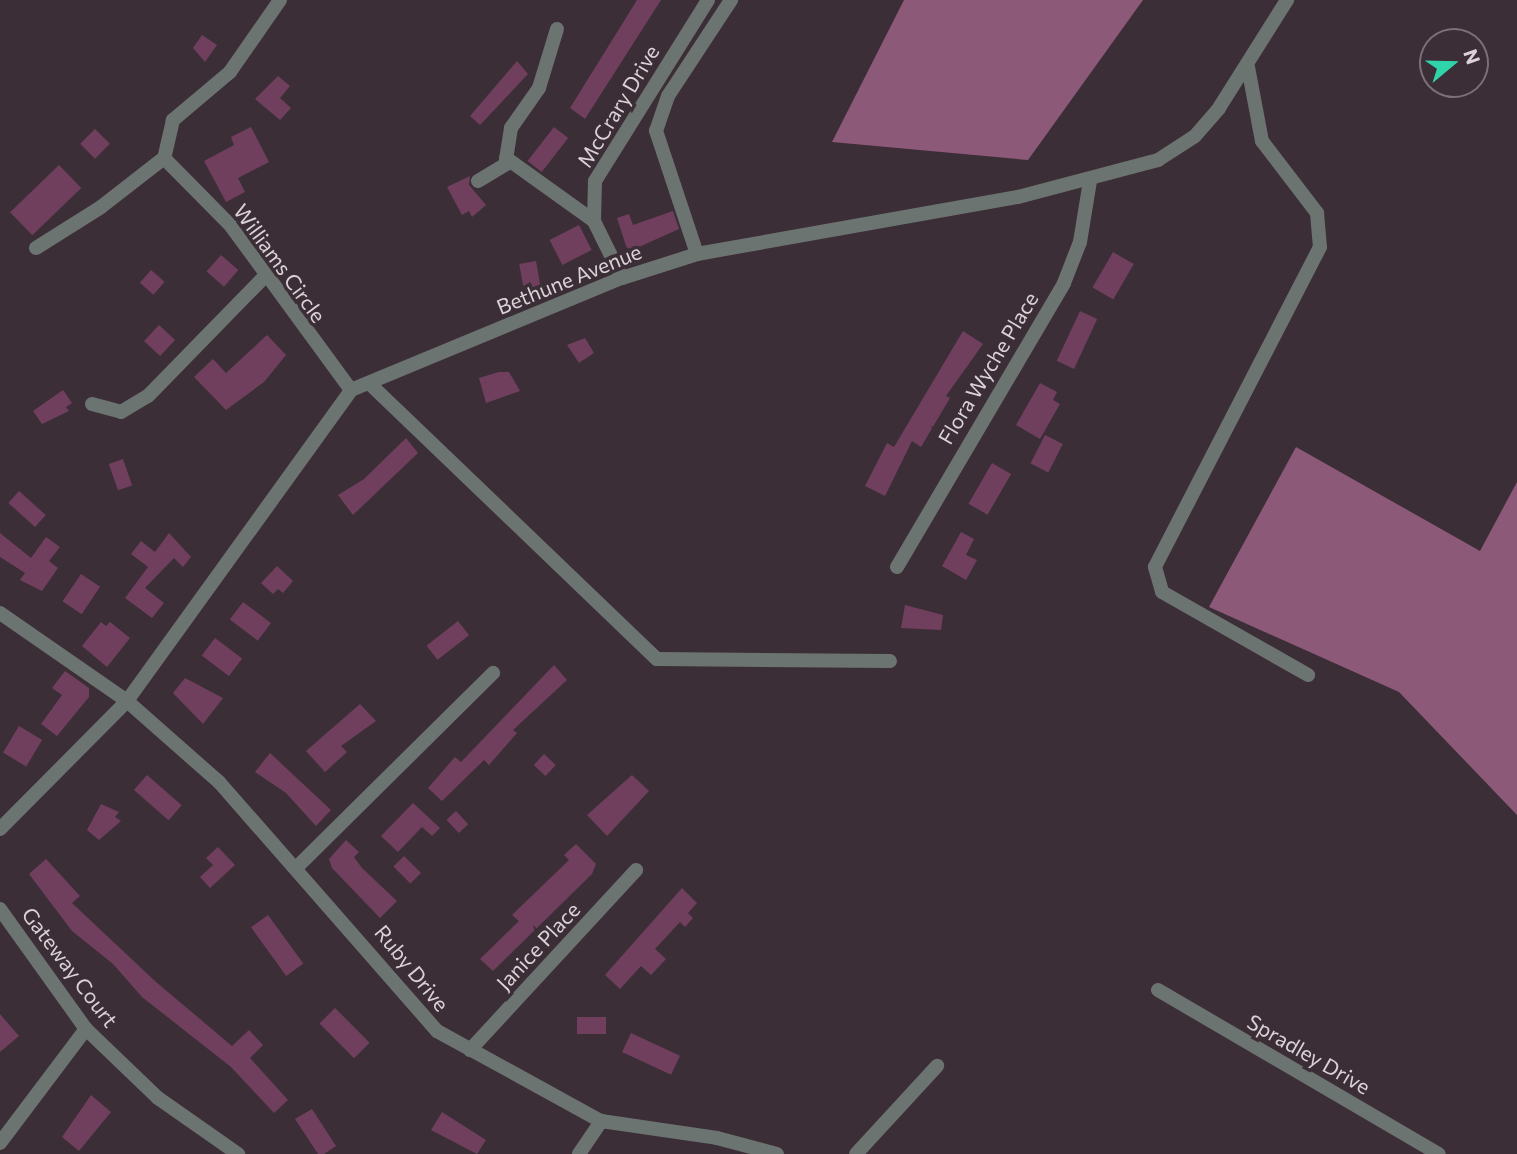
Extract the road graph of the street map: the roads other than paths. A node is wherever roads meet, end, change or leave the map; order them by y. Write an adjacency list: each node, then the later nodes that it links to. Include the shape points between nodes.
1 (279, 0): 7 (street, via 230,72 173,120)
2 (708, 0): 11 (street, McCrary Drive, via 595,181)
3 (731, 0): 13 (street, via 668,96 656,131)
4 (1287, 0): 6 (street, Bethune Avenue)
5 (557, 29): 8 (street, via 538,88 511,128)
6 (1248, 67): 10 (street, Bethune Avenue, via 1195,136 1158,160); 23 (street, via 1262,141 1317,213 1320,247 1155,567 1162,592)
7 (163, 158): 12 (street, via 101,207); 14 (street, Williams Circle, via 231,226)
8 (506, 158): 9 (street, via 506,164); 11 (street)
9 (478, 181)
10 (1090, 181): 13 (street, Bethune Avenue); 19 (street, Flora Wyche Place, via 1080,242 1064,283)
11 (594, 222): 15 (street, McCrary Drive)
12 (36, 248)
13 (697, 254): 15 (street, Bethune Avenue)
14 (265, 276): 17 (street, Williams Circle); 18 (street, via 148,396 121,412)
15 (622, 278): 16 (street, Bethune Avenue)
16 (371, 385): 17 (street, Bethune Avenue); 21 (street, via 657,659)
17 (351, 390): 24 (street)
18 (92, 404)
19 (897, 567)
20 (0, 613): 24 (street, Ruby Drive)
21 (890, 661)
22 (493, 673): 26 (street)
23 (1308, 674)
24 (127, 701): 25 (street); 26 (street, Ruby Drive, via 219,782)
25 (0, 829)
26 (298, 867): 31 (street, Ruby Drive, via 436,1031)
27 (636, 870): 31 (street, Janice Place)
28 (0, 909): 30 (street, Gateway Court)
29 (1158, 990): 39 (street, Spradley Drive)
30 (86, 1029): 34 (street); 35 (street, Gateway Court, via 158,1098)
31 (470, 1050): 33 (street, Ruby Drive)
32 (937, 1066): 38 (street)
33 (601, 1121): 36 (street); 37 (street, Ruby Drive, via 718,1138)
34 (0, 1143)
35 (238, 1154)
36 (579, 1154)
37 (777, 1154)
38 (856, 1154)
39 (1439, 1154)

